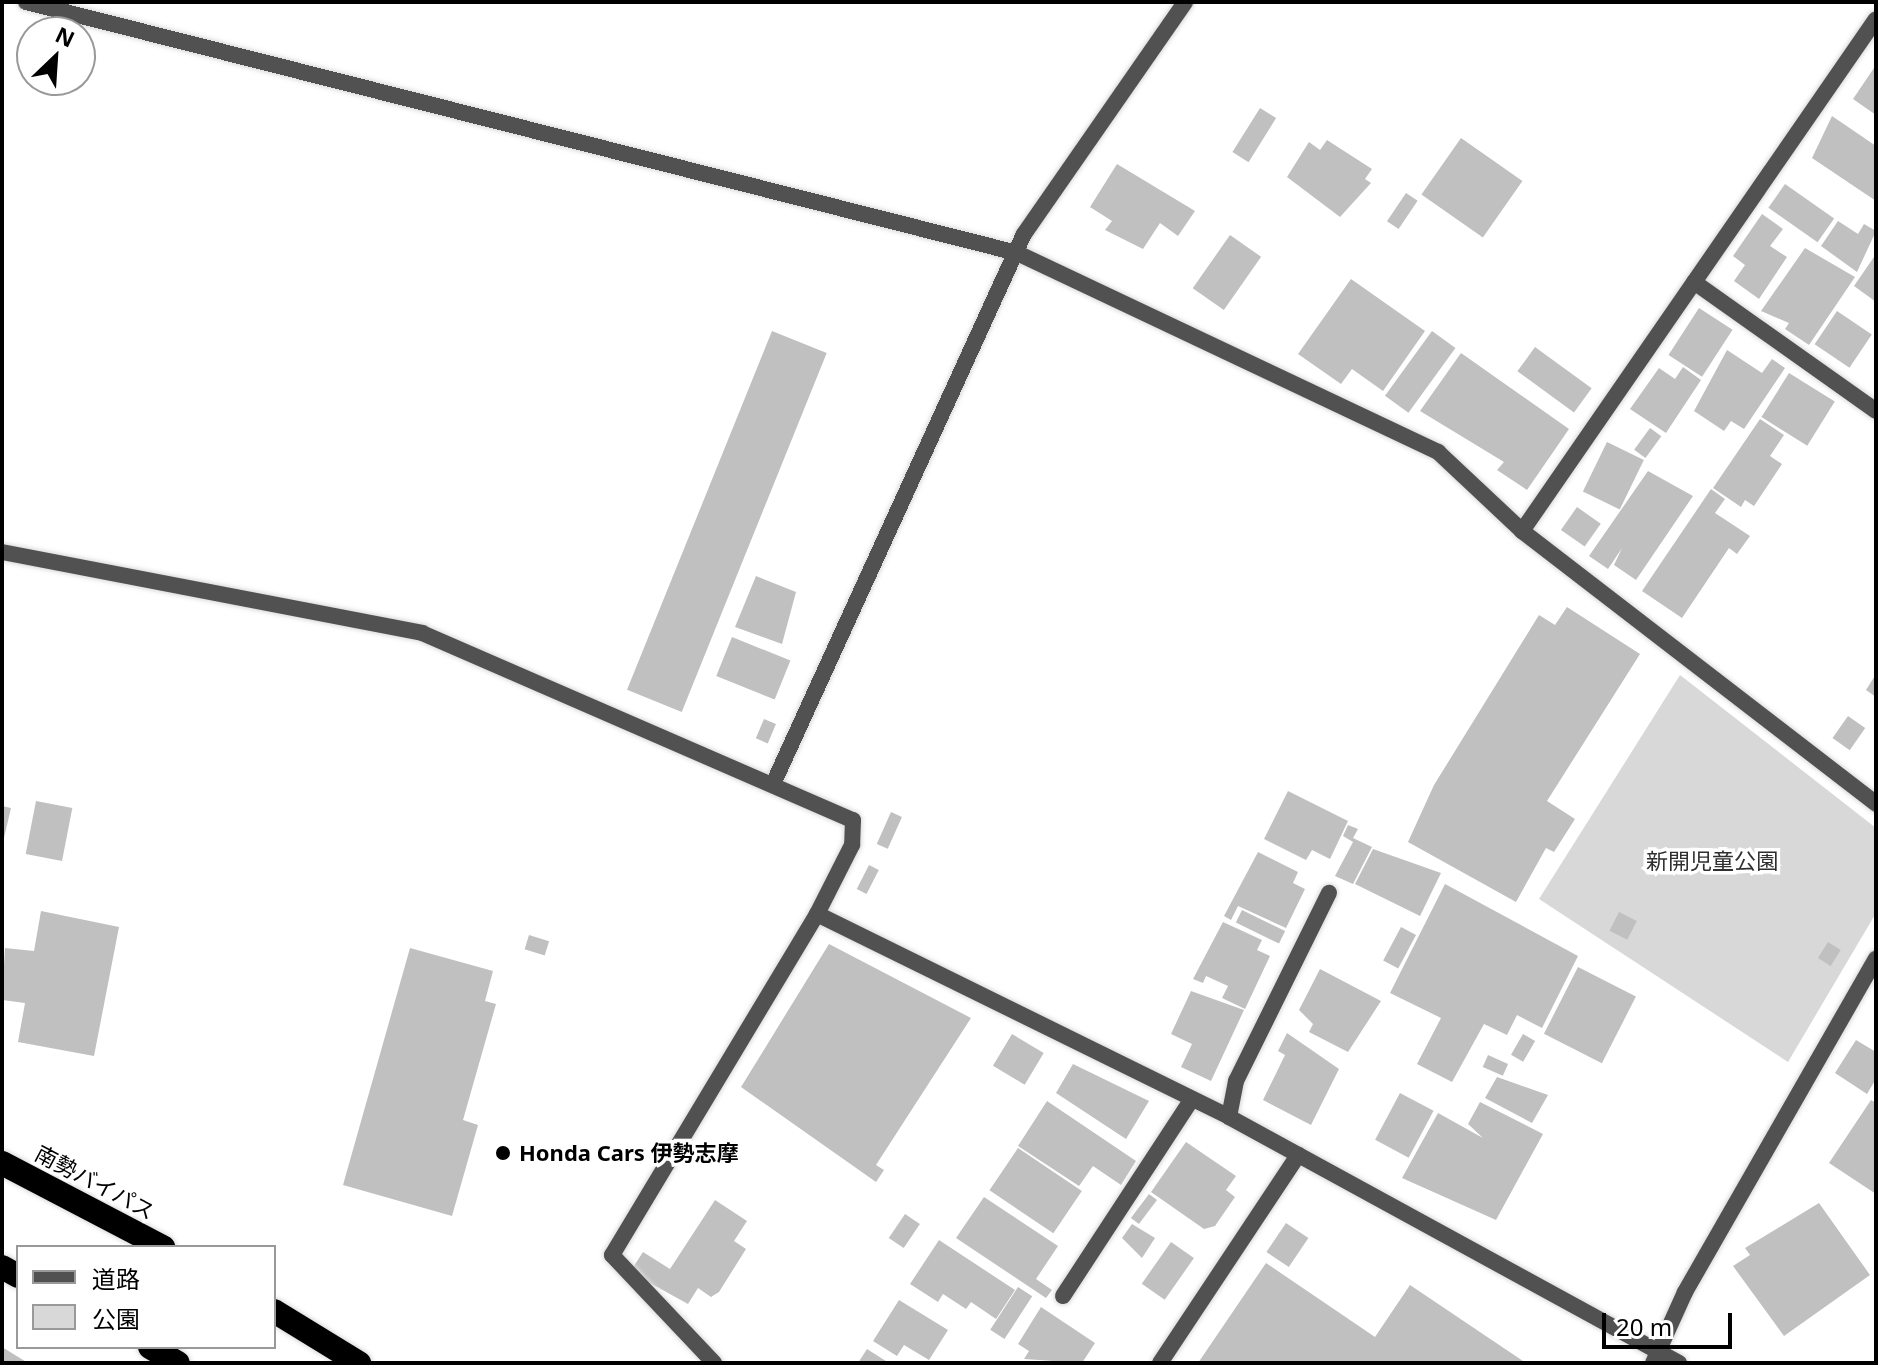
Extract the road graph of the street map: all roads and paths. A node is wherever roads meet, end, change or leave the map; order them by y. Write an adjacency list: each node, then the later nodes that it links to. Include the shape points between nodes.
1 (26, 2): 4 (street)
2 (1185, 2): 4 (street)
3 (1876, 19): 5 (street)
4 (1017, 253): 7 (street, via 1438,452); 9 (street)
5 (1694, 282): 6 (street); 7 (street)
6 (1876, 411)
7 (1522, 531): 10 (street)
8 (2, 552): 9 (street, via 422,633)
9 (774, 782): 12 (street, via 853,820 852,845)
10 (1876, 804)
11 (1329, 893): 15 (street, via 1236,1081)
12 (817, 914): 14 (street); 25 (street, via 612,1255)
13 (1876, 959): 22 (street)
14 (1192, 1099): 15 (street); 19 (street)
15 (1229, 1117): 16 (street)
16 (1298, 1155): 22 (street); 26 (street)
17 (2, 1163): 18 (highway, 南勢バイパス)
18 (159, 1245)
19 (1063, 1296)
20 (276, 1312): 24 (highway)
21 (154, 1349): 23 (highway)
22 (1656, 1355): 27 (street)
23 (178, 1363)
24 (359, 1363)
25 (714, 1363)
26 (1160, 1363)
27 (1679, 1363)

